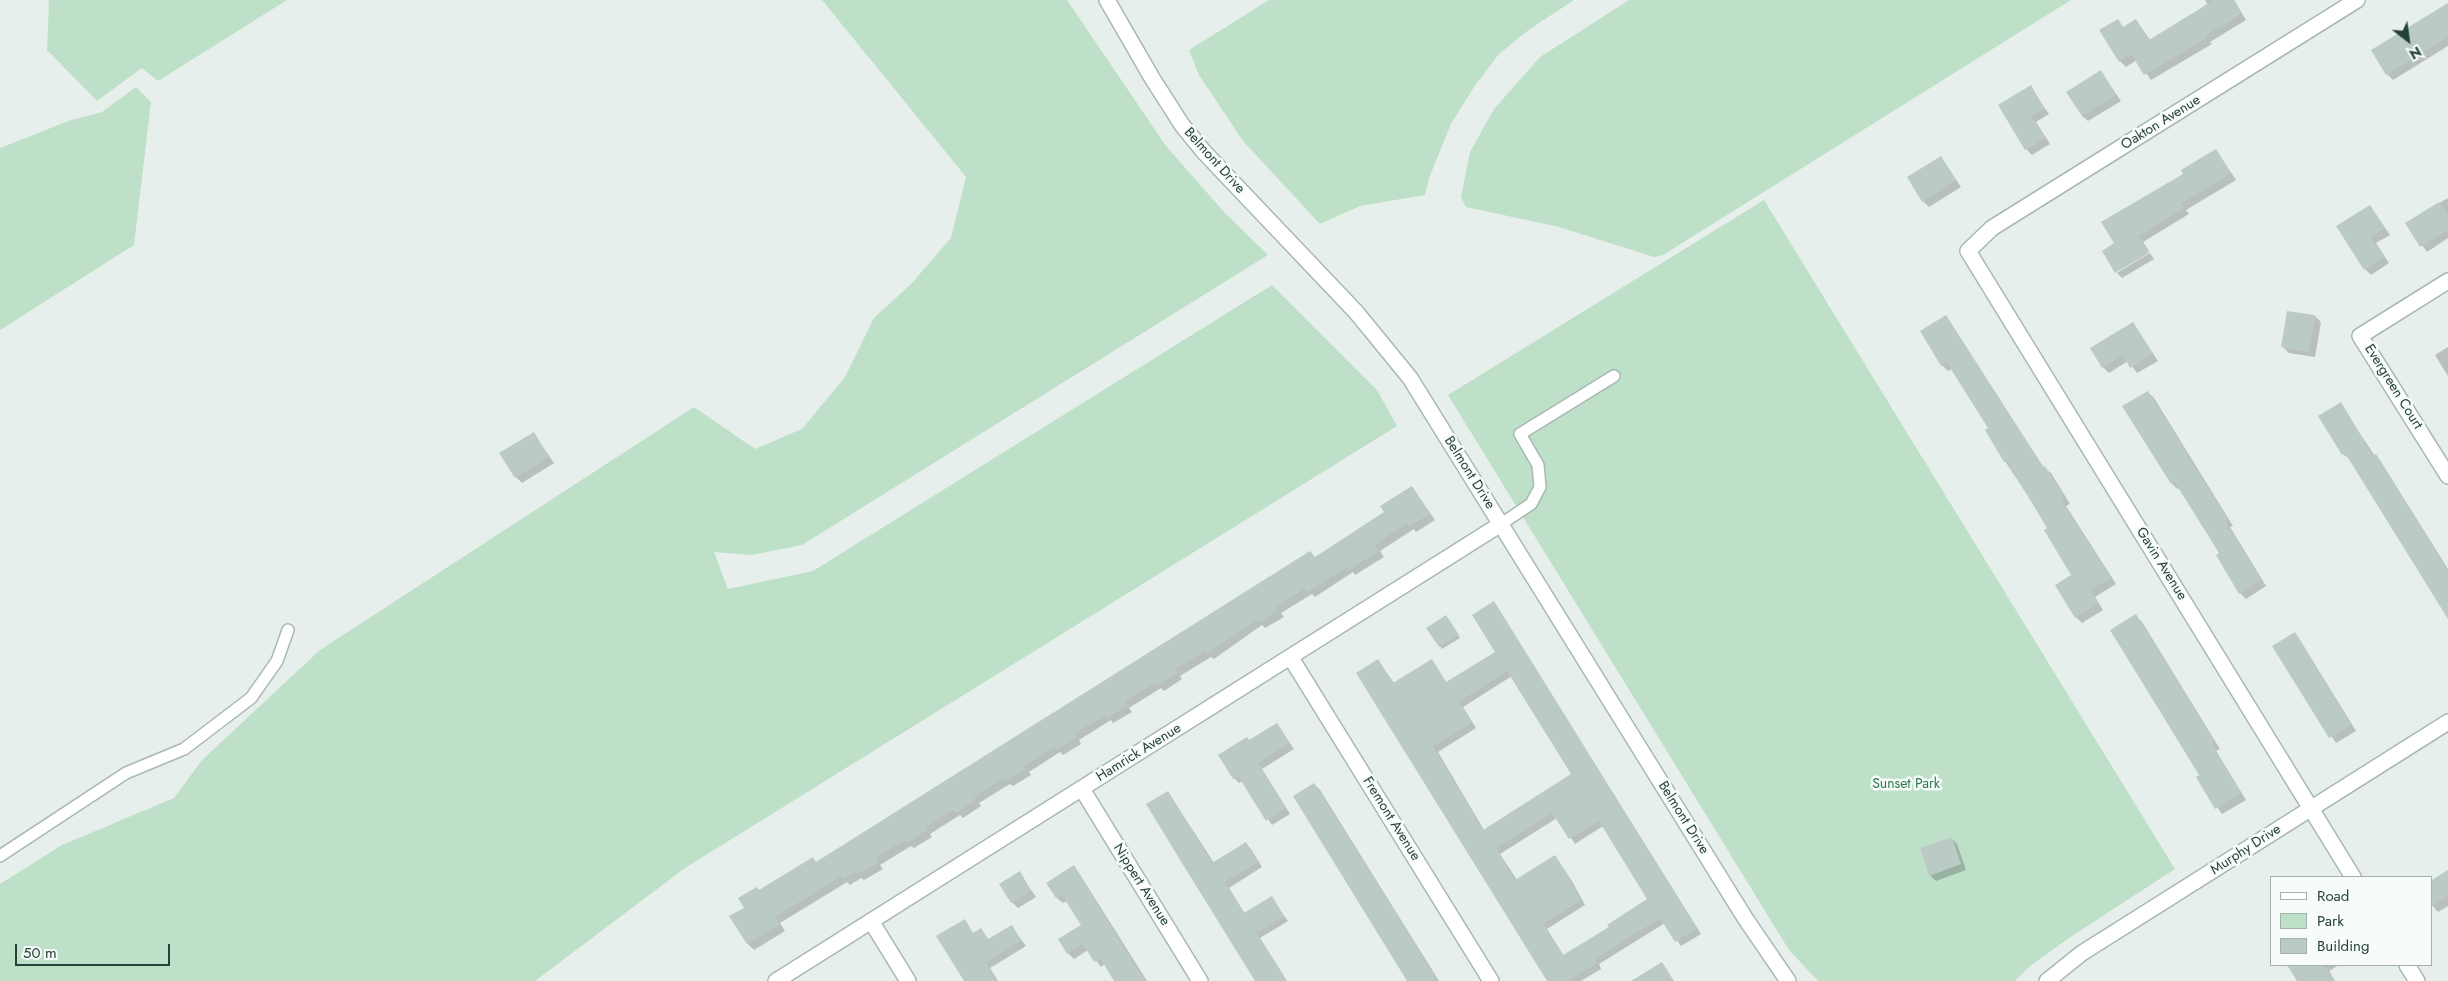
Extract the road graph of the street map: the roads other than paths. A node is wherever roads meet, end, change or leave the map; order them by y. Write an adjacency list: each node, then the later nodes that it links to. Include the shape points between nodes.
1 (1107, 0): 7 (street, Belmont Drive, via 1182,125 1384,344 1410,378)
2 (2357, 0): 3 (street, Oakton Avenue, via 1992,228)
3 (1968, 250): 12 (street, Gavin Avenue)
4 (2448, 281): 6 (street, Evergreen Court, via 2360,336)
5 (1614, 376): 7 (lane, via 1520,434 1538,465 1540,487 1532,504)
6 (2448, 476)
7 (1501, 524): 9 (street, Hamrick Avenue); 21 (street, Belmont Drive, via 1745,918)
8 (288, 630): 13 (lane, via 277,661 251,698 184,749 126,773)
9 (1291, 658): 11 (street, Hamrick Avenue); 20 (street, Fremont Avenue)
10 (2448, 722): 12 (street, Murphy Drive)
11 (1082, 789): 15 (street, Hamrick Avenue); 19 (street, Nippert Avenue)
12 (2311, 808): 14 (street, Gavin Avenue); 22 (street, Murphy Drive, via 2082,954)
13 (0, 856)
14 (2352, 876)
15 (871, 921): 17 (street, Hamrick Avenue); 18 (street)
16 (2408, 966): 23 (street)
17 (776, 981)
18 (908, 981)
19 (1200, 981)
20 (1490, 981)
21 (1788, 981)
22 (2046, 981)
23 (2417, 981)

